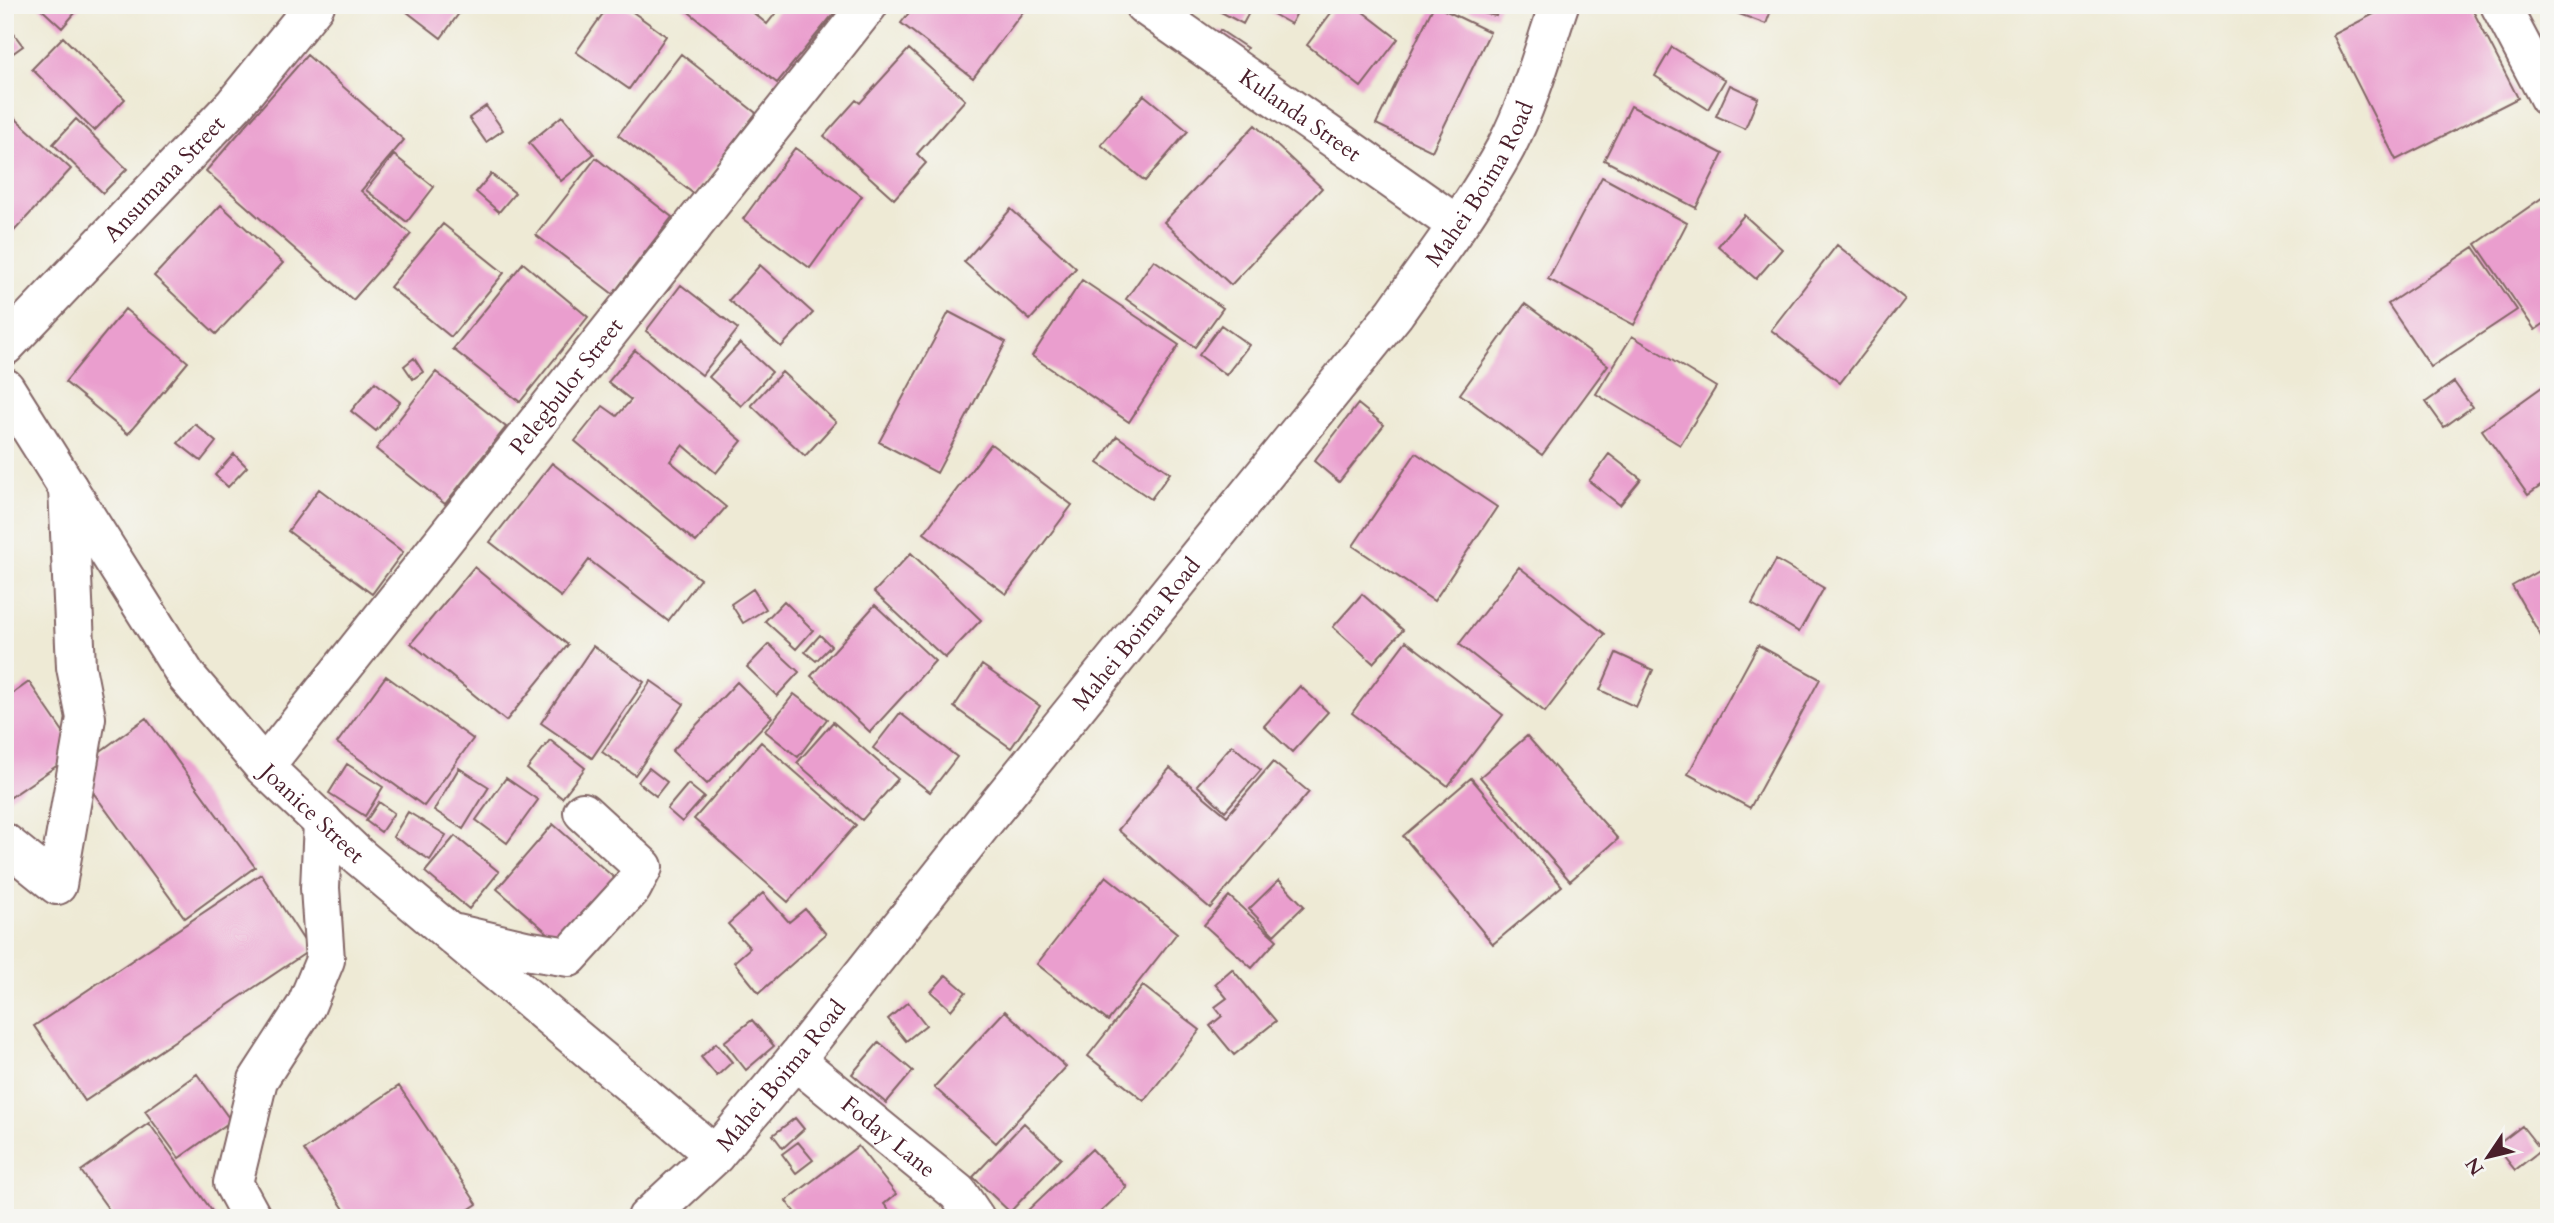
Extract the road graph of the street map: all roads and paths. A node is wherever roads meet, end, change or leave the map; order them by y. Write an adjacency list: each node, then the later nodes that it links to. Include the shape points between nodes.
1 (315, 5): 8 (street, Ansumana Street, via 234,105)
2 (868, 5): 11 (street, Pelegbulor Street)
3 (1144, 5): 7 (street, Kulanda Street)
4 (1559, 5): 7 (street, Mahei Boima Road, via 1507,146)
5 (2500, 5): 6 (street)
6 (2549, 98)
7 (1457, 225): 16 (street, Mahei Boima Road, via 1395,313)
8 (5, 346)
9 (5, 388): 10 (street, Joanice Street)
10 (68, 488): 11 (street, Joanice Street, via 187,677); 14 (street, via 76,667 86,718 57,885)
11 (264, 767): 13 (street, Joanice Street)
12 (583, 812): 15 (street, via 643,867 632,888 569,957)
13 (323, 822): 15 (street, Joanice Street); 18 (street, via 320,888 325,960 306,1006 258,1080 233,1183)
14 (5, 843)
15 (448, 932): 17 (street, Joanice Street)
16 (795, 1060): 17 (street, Mahei Boima Road); 20 (street, Foday Lane, via 958,1193)
17 (715, 1155): 19 (street, Mahei Boima Road)
18 (252, 1218)
19 (647, 1218)
20 (975, 1218)

